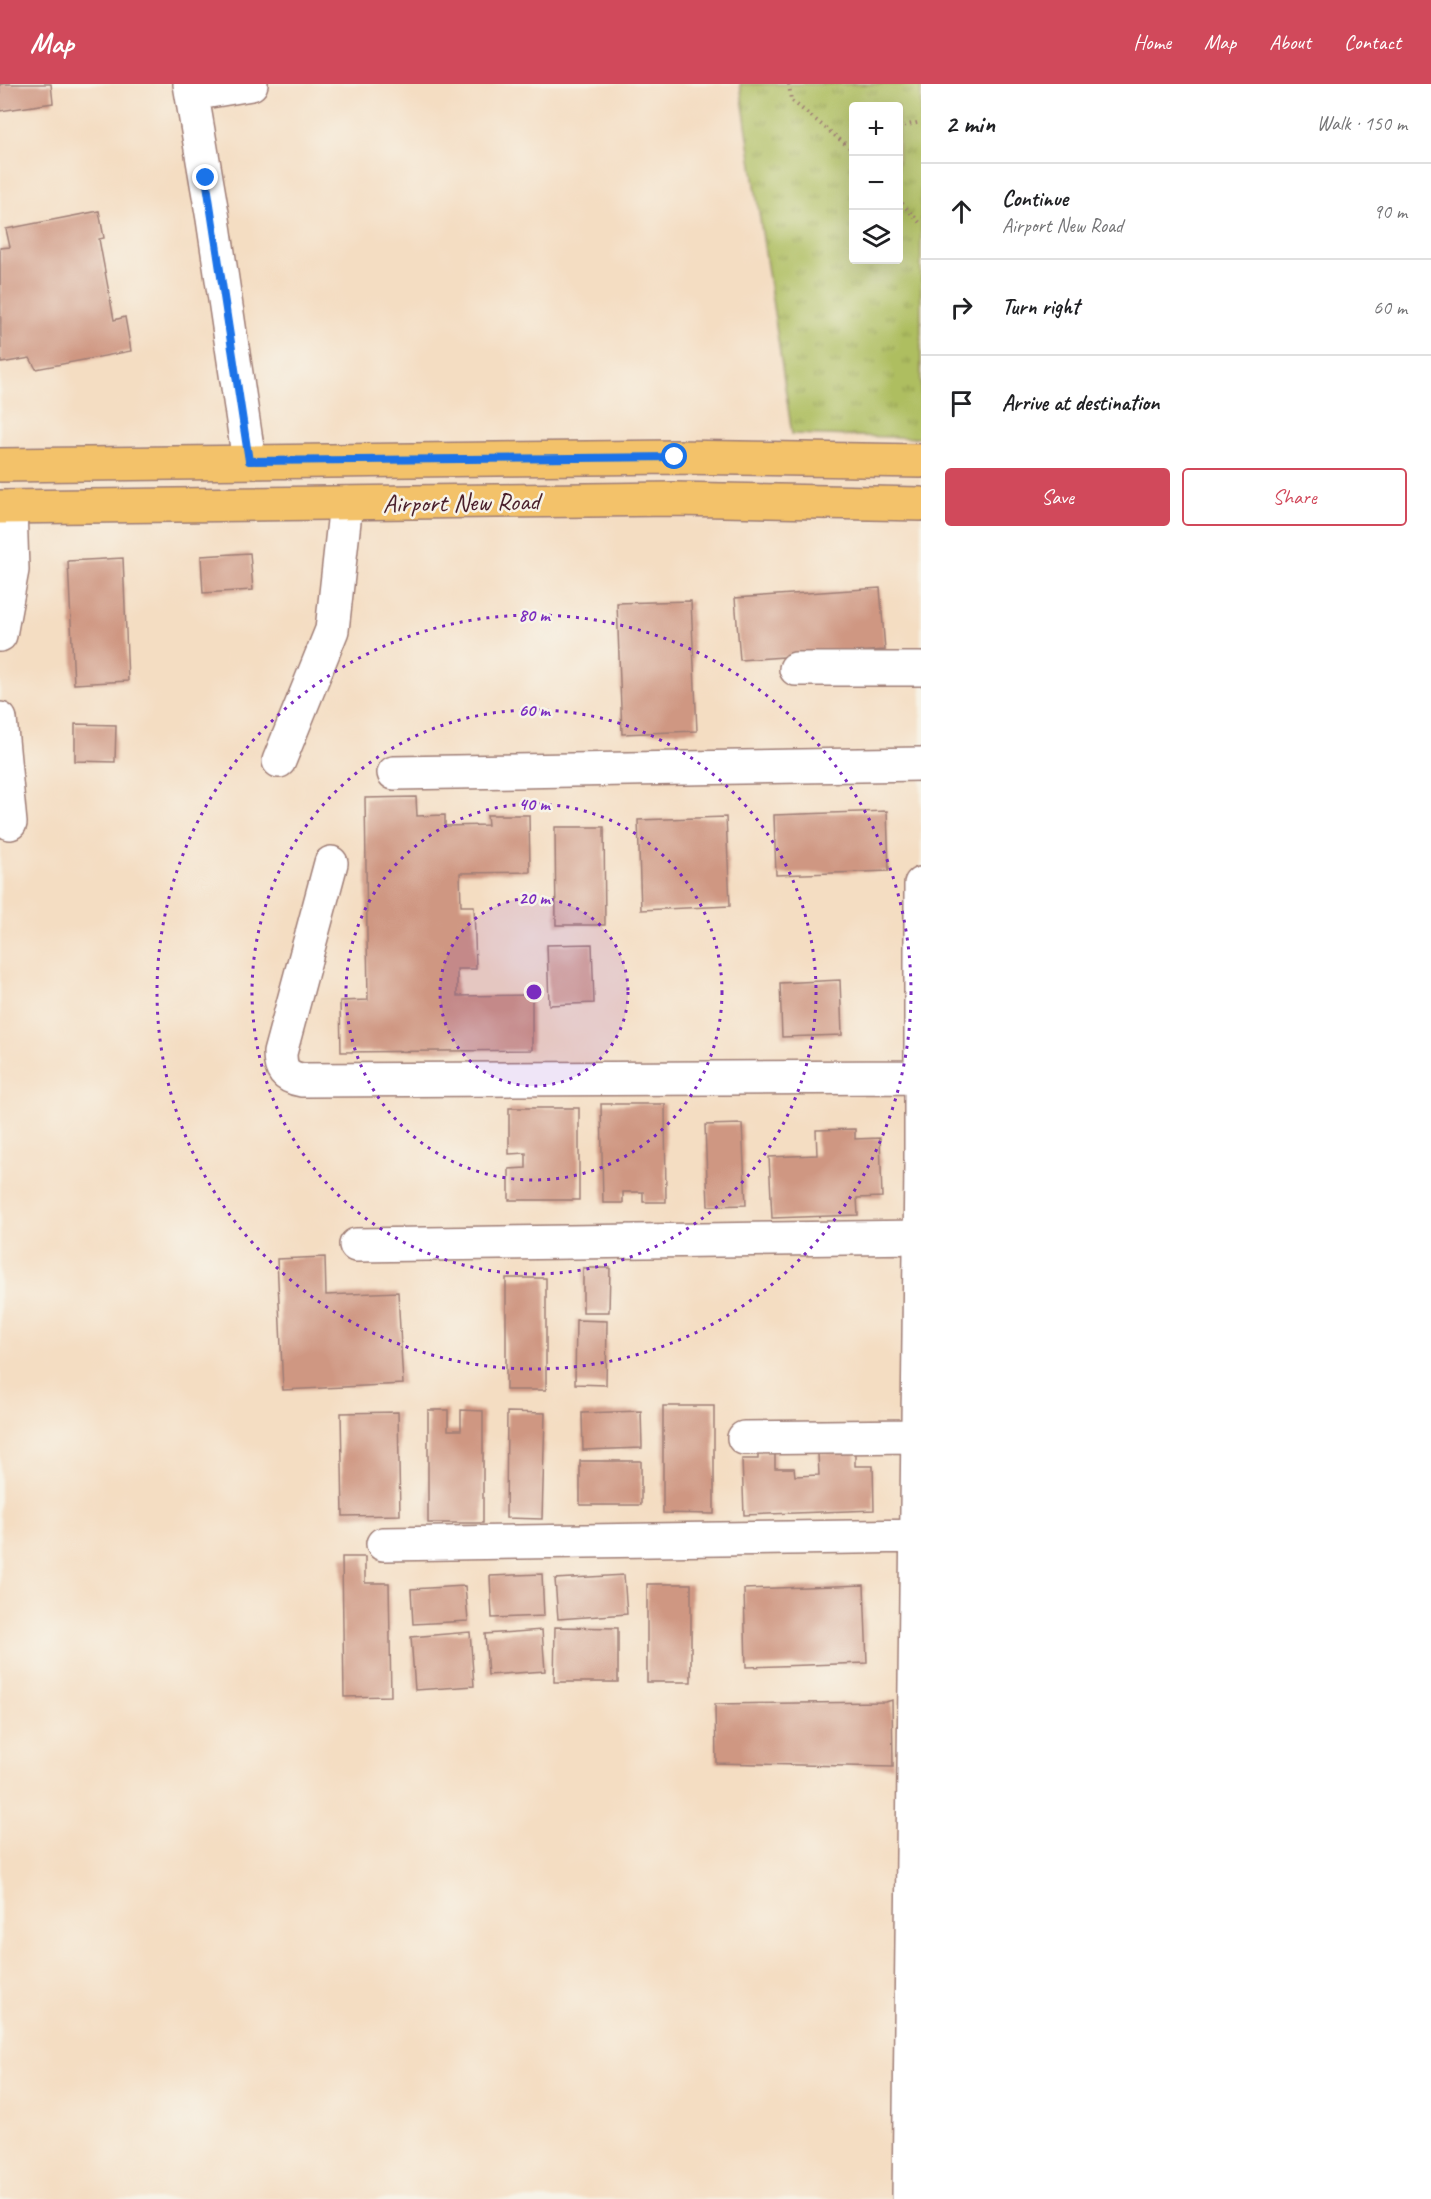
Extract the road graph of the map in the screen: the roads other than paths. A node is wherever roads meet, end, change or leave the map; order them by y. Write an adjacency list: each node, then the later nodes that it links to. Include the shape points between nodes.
1 (239, 85): 2 (street)
2 (191, 89): 3 (street)
3 (249, 461): 4 (main road, Airport New Road, via 675,457); 5 (main road, Airport New Road)
4 (921, 461)
5 (0, 465)
6 (346, 503): 7 (main road, Airport New Road, via 675,500); 8 (main road, Airport New Road); 13 (street, via 332,630)
7 (921, 504)
8 (5, 507): 9 (street, via 12,570)
9 (0, 635)
10 (796, 669): 11 (street)
11 (921, 669)
12 (0, 718): 16 (street)
13 (279, 761)
14 (921, 764): 15 (street)
15 (394, 773)
16 (10, 823)
17 (331, 863): 19 (street, via 280,1053 283,1072 291,1078)
18 (921, 884): 19 (street)
19 (920, 1077): 20 (street)
20 (920, 1237): 21 (street); 22 (street)
21 (356, 1245)
22 (917, 1436): 23 (street); 24 (street)
23 (744, 1438)
24 (919, 1536): 25 (street); 26 (street)
25 (383, 1544)
26 (909, 2199)

